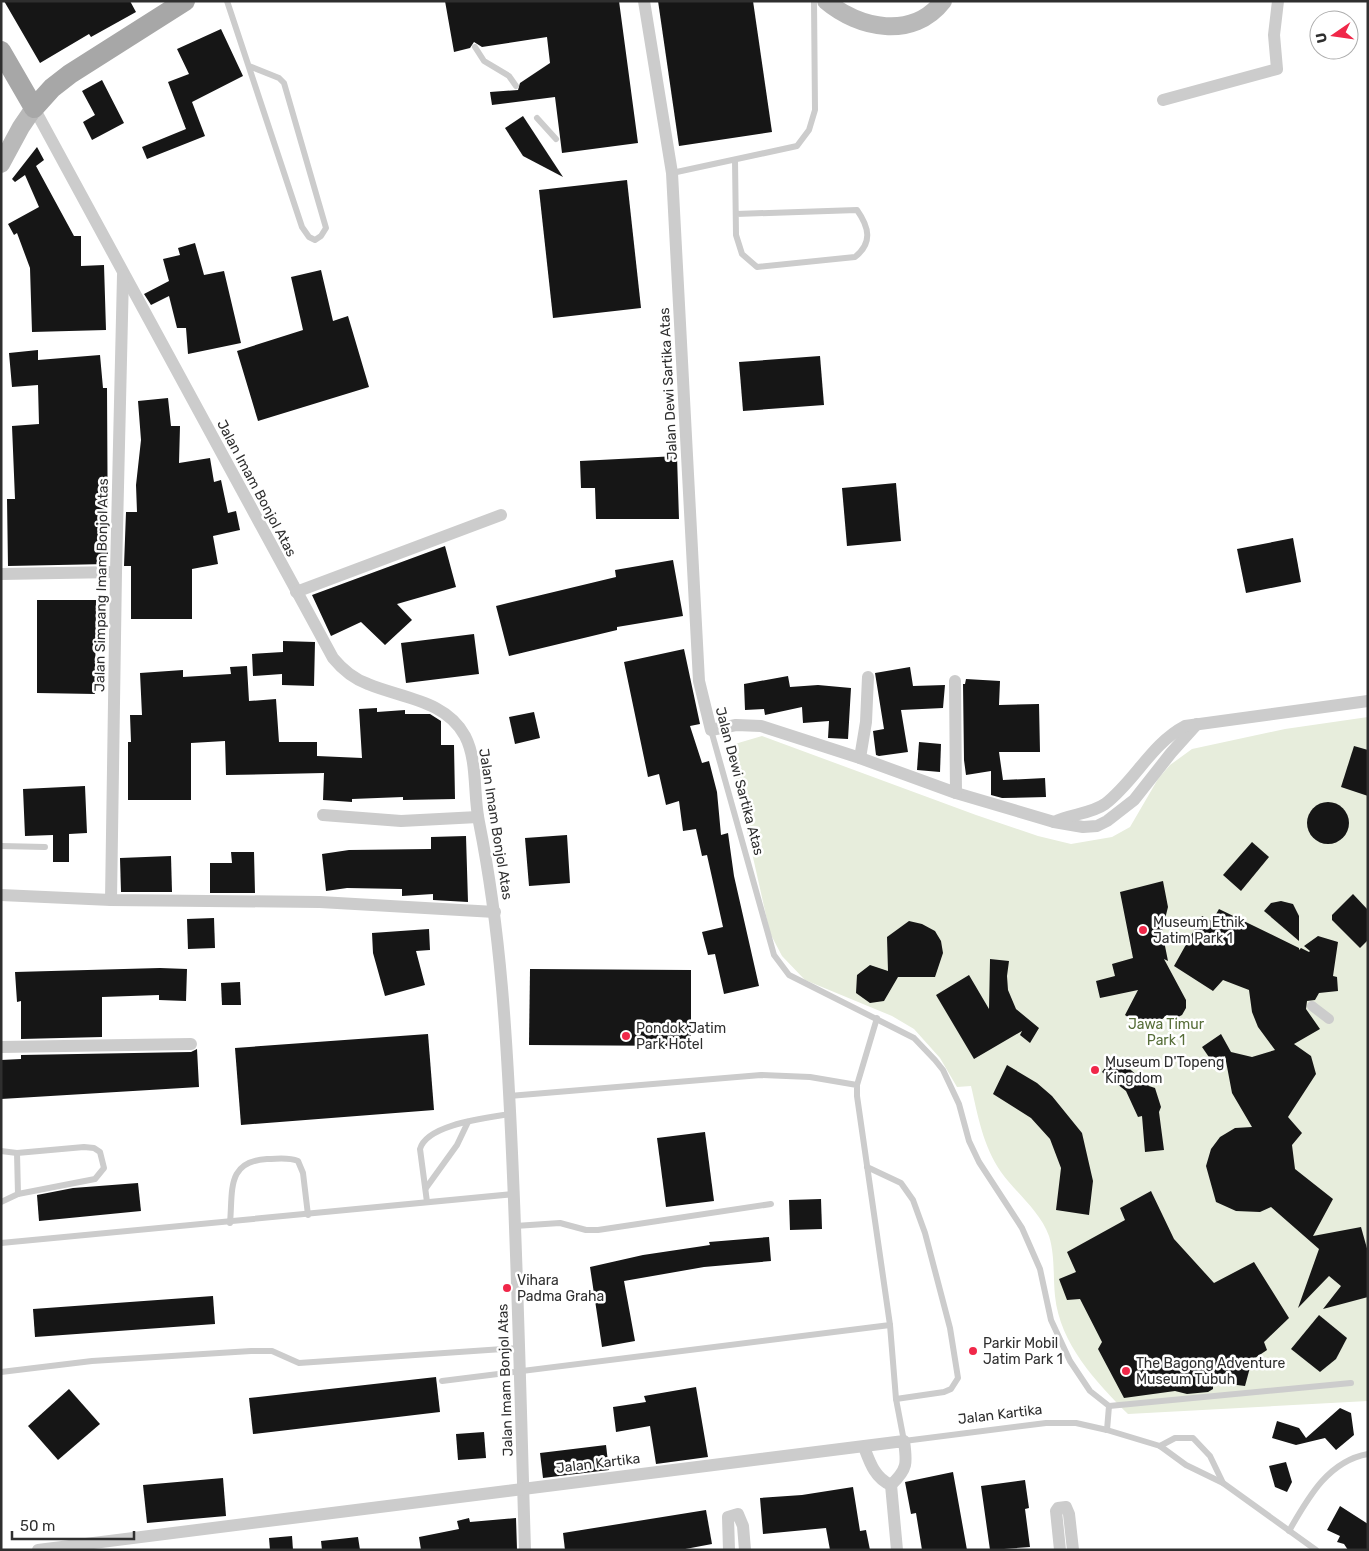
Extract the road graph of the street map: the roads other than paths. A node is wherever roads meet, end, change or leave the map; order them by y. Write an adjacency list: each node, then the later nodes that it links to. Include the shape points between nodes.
1 (184, 1): 13 (main road, via 70,74)
2 (227, 1): 10 (lane)
3 (644, 1): 18 (street, Jalan Dewi Sartika Atas)
4 (814, 1): 16 (lane, via 815,110 809,130 797,146)
5 (826, 1): 6 (main road, via 849,18 877,26 895,26 924,18)
6 (943, 1)
7 (1278, 1): 12 (street, via 1274,35 1277,69)
8 (475, 47): 11 (lane, via 484,61 509,76)
9 (1, 51): 13 (main road)
10 (249, 66): 10 (lane, via 302,227 315,240 326,228 284,83)
11 (516, 86)
12 (1163, 100)
13 (34, 108): 17 (main road); 20 (street, Jalan Imam Bonjol Atas)
14 (537, 118): 15 (lane)
15 (556, 140)
16 (735, 160): 18 (lane); 19 (lane)
17 (1, 164)
18 (672, 173): 29 (street, Jalan Dewi Sartika Atas, via 699,681)
19 (736, 214): 19 (lane, via 736,234 742,254 757,267 855,257 864,250 868,235 857,210)
20 (124, 270): 22 (street, Jalan Simpang Imam Bonjol Atas); 24 (street, Jalan Imam Bonjol Atas)
21 (501, 515): 24 (street)
22 (116, 572): 23 (street); 38 (street, Jalan Simpang Imam Bonjol Atas)
23 (1, 574)
24 (296, 592): 33 (street, Jalan Imam Bonjol Atas, via 341,668 367,684 423,701 449,717 464,735 472,757)
25 (868, 677): 30 (street)
26 (955, 681): 31 (street)
27 (1368, 701): 28 (street)
28 (1197, 724): 34 (street, via 1172,733 1104,805); 34 (street, via 1134,800 1108,821 1083,827)
29 (711, 730): 30 (street, via 736,725 761,726); 41 (lane, Jalan Dewi Sartika Atas, via 774,955 788,974)
30 (860, 758): 31 (street)
31 (956, 794): 34 (street)
32 (323, 815): 33 (street, via 401,821)
33 (478, 817): 39 (street, Jalan Imam Bonjol Atas)
34 (1054, 822)
35 (1, 846): 36 (lane)
36 (45, 847)
37 (1, 895): 38 (street)
38 (111, 900): 39 (street, via 320,902)
39 (496, 912): 46 (street, Jalan Imam Bonjol Atas)
40 (1312, 1006): 42 (street)
41 (877, 1018): 45 (lane); 69 (lane, Jalan Dewi Sartika Atas, via 914,1038 943,1070 959,1104 969,1141 979,1162 1022,1228 1040,1269 1051,1320 1070,1361 1090,1391)
42 (1329, 1019)
43 (191, 1044): 44 (street)
44 (1, 1047)
45 (858, 1086): 46 (lane, via 810,1077 761,1075); 51 (lane)
46 (509, 1096): 47 (street, Jalan Imam Bonjol Atas)
47 (510, 1114): 48 (lane); 54 (street, Jalan Imam Bonjol Atas)
48 (468, 1122): 52 (lane, via 457,1145); 52 (lane, via 432,1133 422,1142 420,1149)
49 (1, 1151): 50 (lane)
50 (17, 1153): 53 (lane); 53 (lane, via 94,1148 100,1152 104,1168 95,1179)
51 (867, 1167): 62 (lane); 68 (lane, via 901,1184 913,1200 950,1328 958,1378 951,1389 944,1392)
52 (426, 1188): 56 (lane)
53 (18, 1194): 55 (lane)
54 (514, 1194): 56 (lane); 60 (street, Jalan Imam Bonjol Atas)
55 (1, 1202)
56 (427, 1202): 58 (lane)
57 (771, 1204): 60 (lane, via 598,1230 560,1223)
58 (308, 1215): 59 (lane); 59 (lane, via 304,1174 298,1161 290,1158 253,1160 235,1174)
59 (230, 1223): 61 (lane)
60 (515, 1226): 63 (street, Jalan Imam Bonjol Atas)
61 (1, 1244)
62 (890, 1325): 64 (lane); 68 (lane)
63 (519, 1348): 64 (street, Jalan Imam Bonjol Atas); 65 (lane, via 299,1363 272,1351 252,1351 92,1361)
64 (519, 1370): 66 (lane); 77 (street, Jalan Imam Bonjol Atas)
65 (1, 1372)
66 (442, 1381)
67 (1351, 1383): 69 (lane)
68 (896, 1399): 71 (lane)
69 (1109, 1406): 70 (lane)
70 (1107, 1430): 71 (lane, Jalan Kartika, via 1076,1422 1046,1422); 72 (lane, Jalan Kartika)
71 (904, 1441): 73 (street, Jalan Kartika); 76 (street, via 907,1464)
72 (1160, 1446): 75 (lane, Jalan Kartika, via 1186,1465); 75 (lane, Jalan Kartika, via 1175,1438 1193,1438 1210,1456)
73 (864, 1447): 76 (street, via 874,1471); 77 (street, Jalan Kartika)
74 (1368, 1454): 78 (lane, via 1353,1456 1335,1468 1310,1494)
75 (1223, 1483): 78 (lane, Jalan Kartika)
76 (891, 1485): 83 (street)
77 (523, 1488): 79 (street, Jalan Kartika); 80 (street, Jalan Imam Bonjol Atas)
78 (1289, 1530): 86 (lane, Jalan Kartika)
79 (38, 1550)
80 (525, 1550)
81 (729, 1550): 82 (street, via 728,1517 734,1514 741,1519)
82 (745, 1550)
83 (897, 1550)
84 (1060, 1550): 85 (street, via 1056,1511 1066,1507)
85 (1073, 1550)
86 (1316, 1550)

